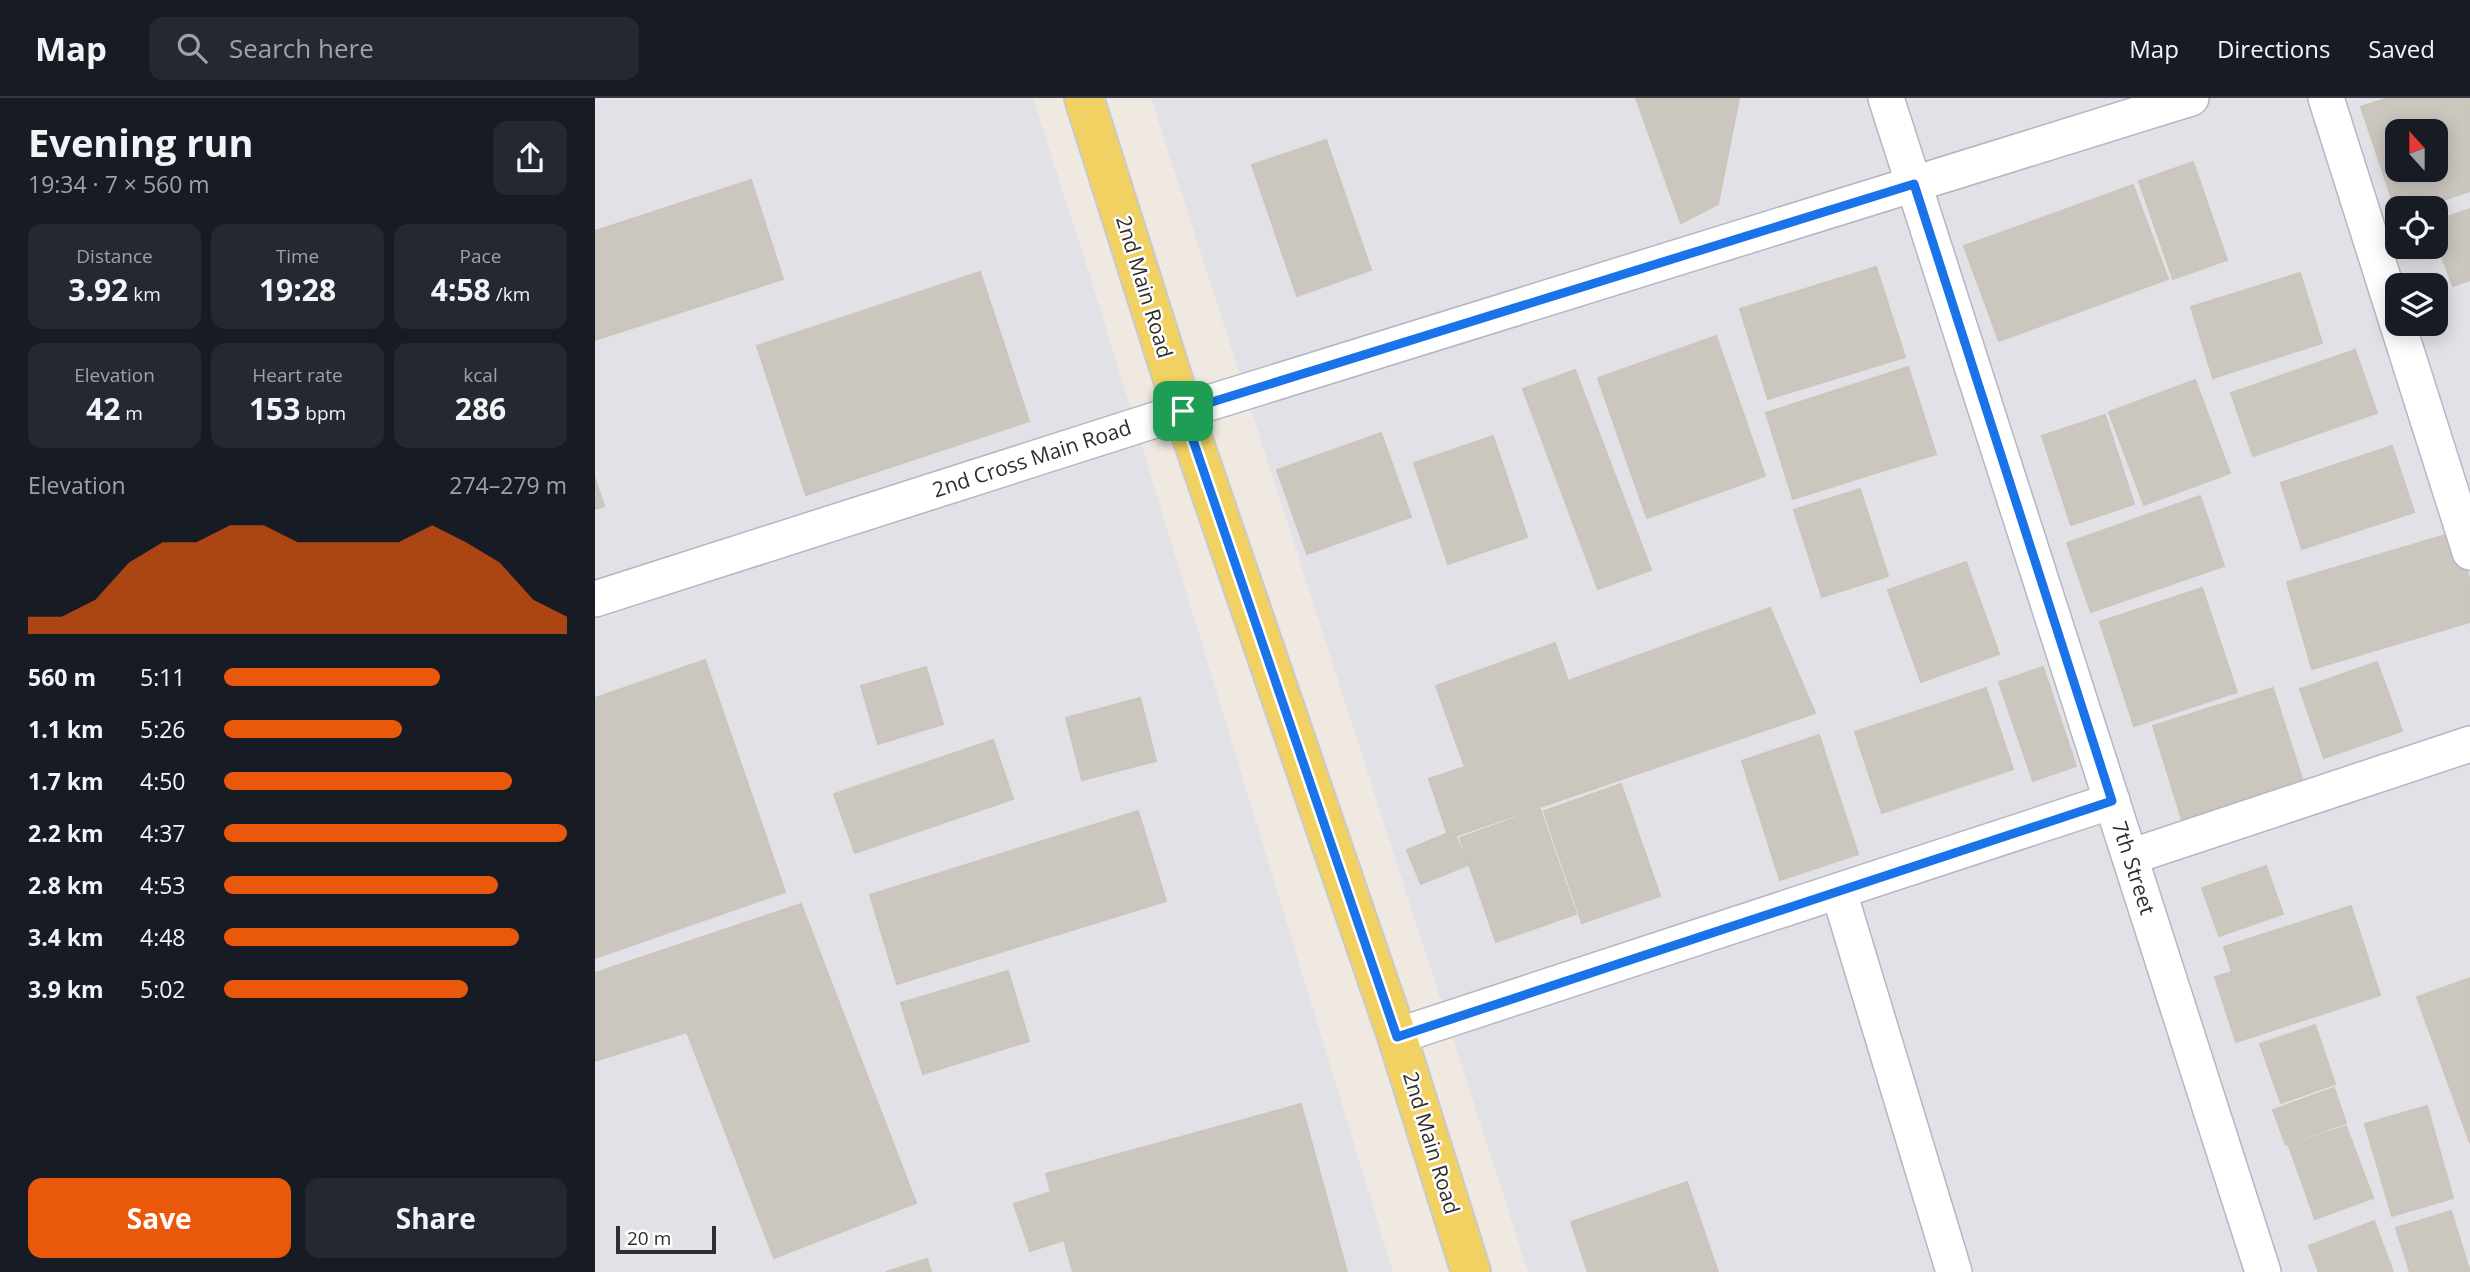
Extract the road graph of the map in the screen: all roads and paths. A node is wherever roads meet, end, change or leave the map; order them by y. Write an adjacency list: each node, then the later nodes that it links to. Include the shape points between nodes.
1 (1084, 98): 6 (main road, 2nd Main Road)
2 (1886, 98): 5 (street, 7th Street)
3 (2191, 98): 5 (street, 2nd Cross Main Road)
4 (2326, 98): 7 (street)
5 (1914, 184): 6 (street, 2nd Cross Main Road); 10 (street, 7th Street)
6 (1183, 411): 8 (street, 2nd Cross Main Road); 13 (main road, 2nd Main Road)
7 (2470, 552)
8 (595, 599)
9 (2470, 744): 11 (street)
10 (2112, 801): 11 (street, 7th Street); 12 (street)
11 (2130, 856): 16 (street, 7th Street)
12 (1839, 892): 13 (street); 15 (street)
13 (1397, 1037): 14 (main road, 2nd Main Road)
14 (1471, 1272)
15 (1954, 1272)
16 (2263, 1272)

